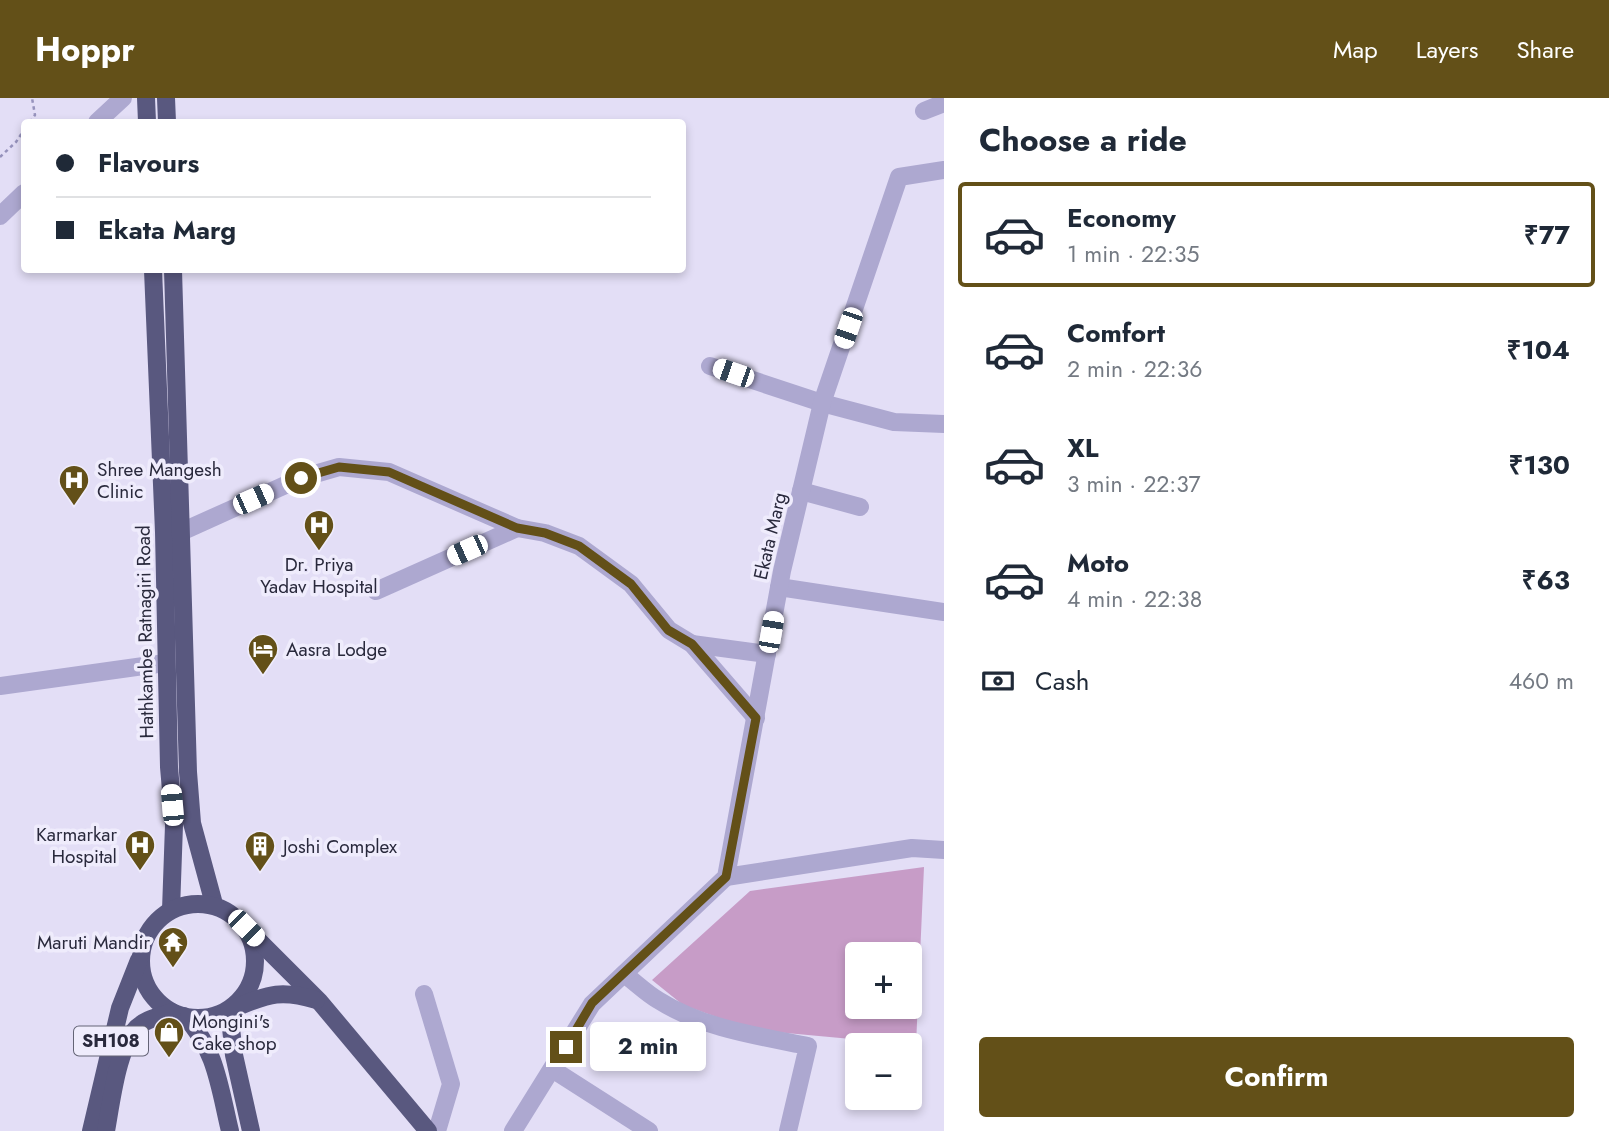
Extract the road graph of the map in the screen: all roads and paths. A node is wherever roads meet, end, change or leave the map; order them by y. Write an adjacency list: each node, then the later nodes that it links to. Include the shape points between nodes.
1 (32, 98): 7 (path)
2 (123, 98): 8 (street)
3 (146, 98): 9 (main road)
4 (166, 98): 10 (main road)
5 (944, 103): 6 (street)
6 (924, 111)
7 (32, 119)
8 (100, 119)
9 (146, 119)
10 (167, 119)
11 (21, 134): 12 (path)
12 (0, 157)
13 (944, 170): 19 (street, Ekata Marg, via 899,177)
14 (21, 196): 15 (street)
15 (0, 216)
16 (153, 273): 30 (main road, Hathkambe Ratnagiri Road)
17 (173, 273): 24 (main road)
18 (710, 366): 19 (street)
19 (822, 403): 20 (street, via 894,422); 21 (street, Ekata Marg)
20 (944, 424)
21 (801, 491): 22 (street); 25 (street, Ekata Marg)
22 (860, 508)
23 (517, 528): 24 (street, via 389,472 339,467 301,478); 26 (street); 28 (street, via 579,546 631,584 668,630)
24 (181, 531): 35 (main road, via 192,823)
25 (779, 587): 27 (street); 29 (street, Ekata Marg)
26 (376, 591)
27 (944, 611)
28 (692, 644): 29 (street); 32 (street)
29 (767, 654): 32 (street, Ekata Marg)
30 (165, 663): 31 (street); 36 (main road, Hathkambe Ratnagiri Road, via 174,825)
31 (0, 686)
32 (756, 718): 34 (street, Ekata Marg)
33 (944, 850): 34 (street, via 912,848)
34 (726, 877): 39 (street)
35 (214, 904): 36 (main road, via 191,903); 37 (main road)
36 (171, 910): 38 (main road, via 151,927)
37 (246, 928): 41 (main road); 42 (main road, via 256,963 243,997)
38 (141, 954): 43 (main road, via 148,988); 45 (main road, SH108, via 120,1008)
39 (624, 974): 44 (street, via 592,1003); 53 (street, via 658,1000 695,1019 808,1046)
40 (424, 994): 50 (street, via 451,1084)
41 (319, 1001): 42 (main road, via 276,994); 49 (main road)
42 (229, 1010): 43 (main road, via 200,1019); 48 (main road)
43 (178, 1014): 46 (main road, via 150,1019 134,1031 120,1061); 47 (main road, via 204,1039 211,1054)
44 (552, 1069): 51 (street); 52 (street)
45 (91, 1131)
46 (106, 1131)
47 (230, 1131)
48 (251, 1131)
49 (428, 1131)
50 (437, 1131)
51 (513, 1131)
52 (649, 1131)
53 (788, 1131)

